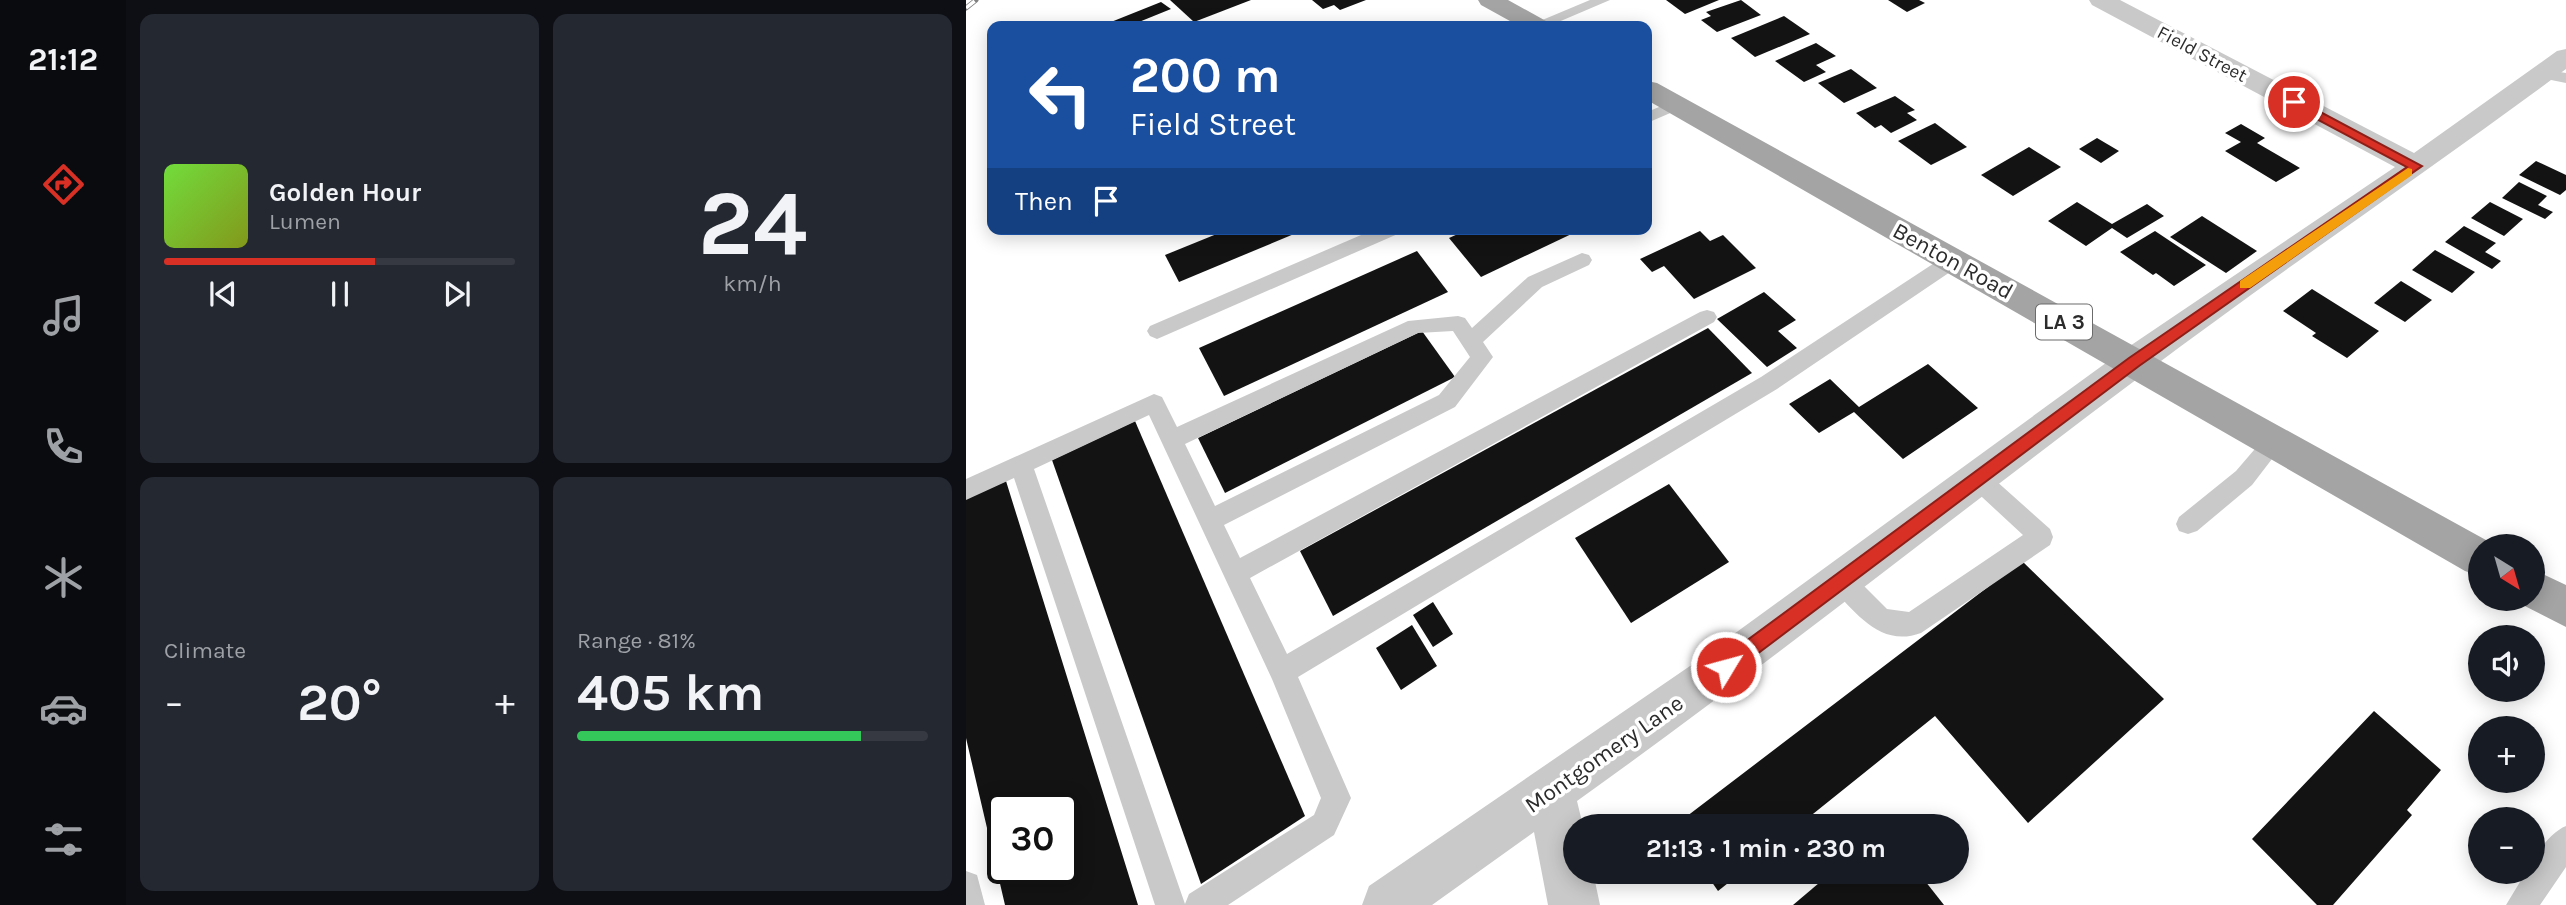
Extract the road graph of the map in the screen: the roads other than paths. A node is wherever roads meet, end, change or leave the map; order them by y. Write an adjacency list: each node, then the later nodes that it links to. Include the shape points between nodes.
1 (1603, 0): 5 (lane)
2 (2101, 0): 8 (street, Field Street)
3 (1495, 1): 4 (main road)
4 (1529, 21)
5 (1550, 21)
6 (2558, 70): 8 (street, Montgomery Lane)
7 (1656, 104): 11 (main road, Benton Road / LA 3)
8 (2416, 166): 15 (street, Montgomery Lane)
9 (1379, 235): 13 (lane)
10 (1582, 260): 14 (lane, via 1535,282)
11 (1952, 261): 15 (main road, Benton Road / LA 3); 28 (lane, via 1769,383)
12 (1707, 317): 24 (lane)
13 (1157, 331)
14 (1471, 341): 16 (lane, via 1458,323 1416,326); 21 (lane, via 1482,356 1447,401)
15 (2134, 362): 17 (main road, Benton Road / LA 3); 19 (street, Montgomery Lane)
16 (1171, 440): 18 (lane, via 1154,403); 21 (lane)
17 (2274, 442): 22 (lane, via 2244,478); 23 (main road, Benton Road / LA 3)
18 (1021, 464): 20 (lane); 33 (lane)
19 (1977, 478): 25 (street, Montgomery Lane); 25 (lane, via 2041,537 1912,624 1881,620)
20 (966, 490)
21 (1209, 521): 24 (lane)
22 (2188, 524)
23 (2468, 551)
24 (1234, 574): 28 (lane)
25 (1841, 580): 29 (street, Montgomery Lane)
26 (2545, 595): 27 (main road)
27 (2566, 607)
28 (1282, 673): 34 (lane, via 1336,799 1324,825)
29 (1551, 792): 35 (street, Montgomery Lane); 36 (street)
30 (2566, 841): 37 (lane)
31 (966, 886): 32 (lane)
32 (970, 905)
33 (1170, 905)
34 (1200, 905)
35 (1388, 905)
36 (1574, 905)
37 (2521, 905)

